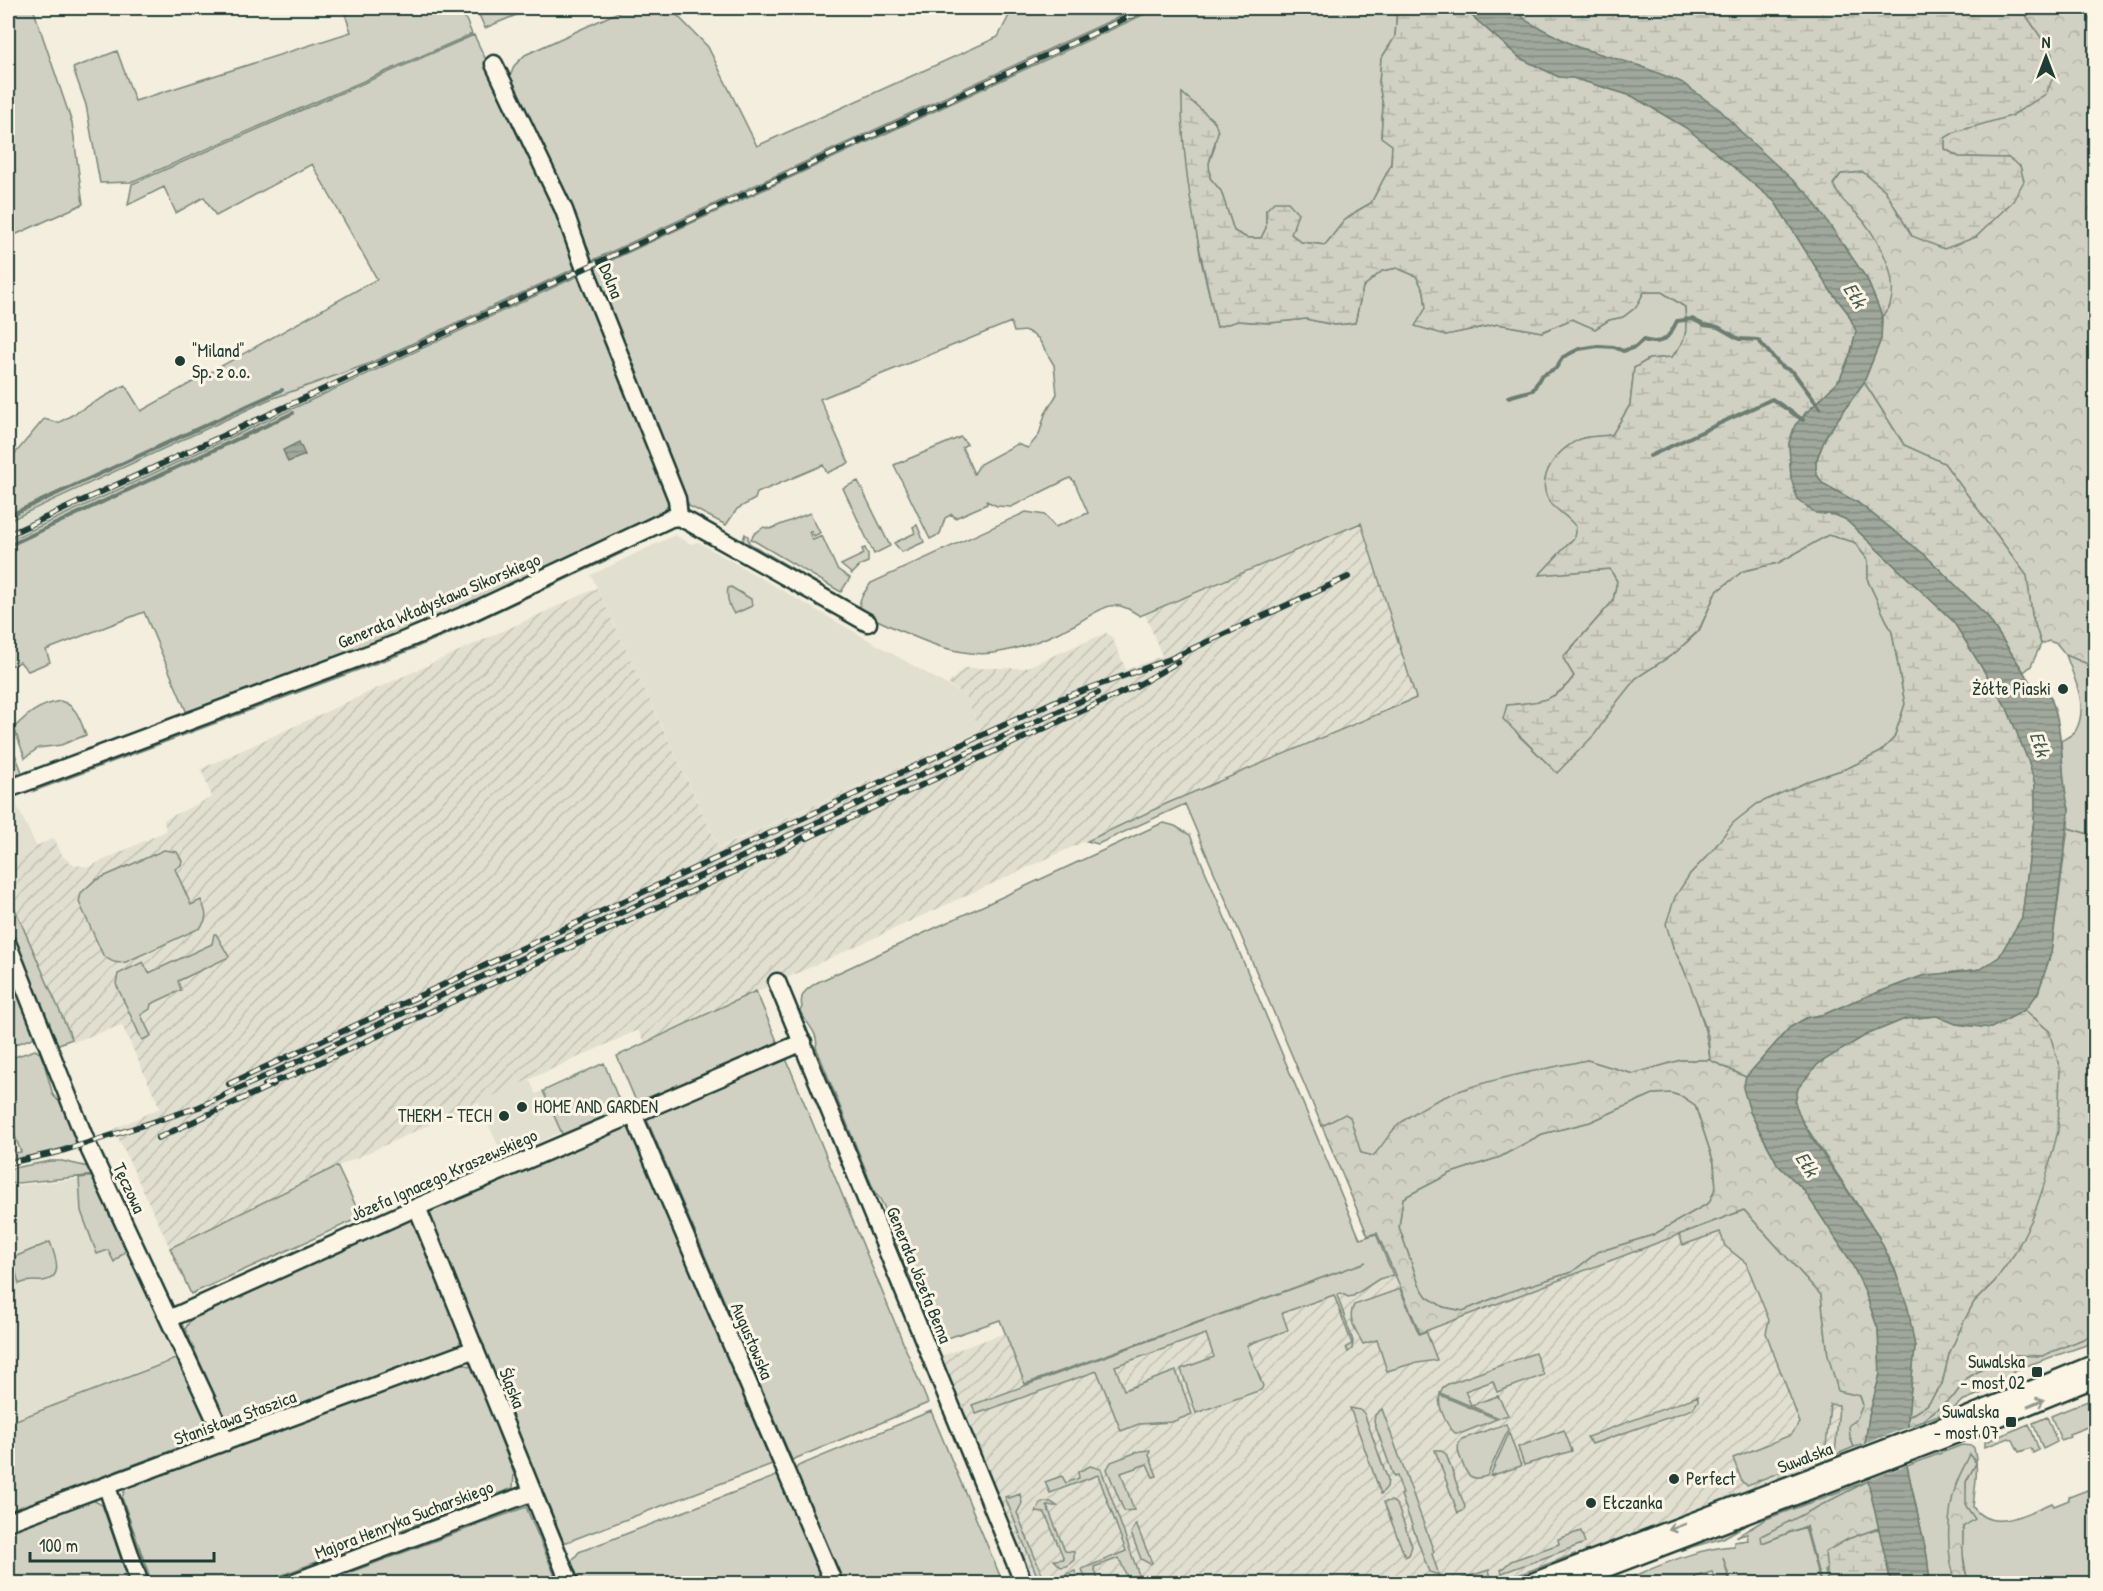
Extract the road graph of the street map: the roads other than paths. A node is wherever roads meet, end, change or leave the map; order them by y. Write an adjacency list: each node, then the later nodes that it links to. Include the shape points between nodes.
1 (494, 64): 2 (street, Dolna, via 564,210 677,499)
2 (679, 517): 3 (street); 4 (street, Generała Władysława Sikorskiego, via 398,643)
3 (868, 623)
4 (8, 789)
5 (8, 945): 10 (street, Tęczowa, via 87,1144)
6 (777, 982): 7 (street, Generała Józefa Bema)
7 (803, 1042): 8 (street, Józefa Ignacego Kraszewskiego); 25 (street, Generała Józefa Bema)
8 (633, 1114): 9 (street, Józefa Ignacego Kraszewskiego); 24 (street, Augustowska)
9 (417, 1207): 10 (street, Józefa Ignacego Kraszewskiego); 11 (street, Śląska)
10 (169, 1319): 15 (street, Tęczowa)
11 (475, 1349): 15 (street, Stanisława Staszica); 18 (street, Śląska)
12 (2096, 1363): 14 (street, Suwalska)
13 (2096, 1378): 14 (street, Suwalska, one-way to 13)
14 (1922, 1441): 16 (street, Suwalska)
15 (226, 1442): 17 (street, Stanisława Staszica)
16 (1850, 1468): 20 (street, Suwalska, one-way to 20); 27 (street, Suwalska)
17 (107, 1486): 19 (street, Stanisława Staszica); 21 (street)
18 (533, 1492): 22 (street, Majora Henryka Sucharskiego); 23 (street, Śląska)
19 (8, 1522)
20 (1550, 1579): 26 (street, Suwalska)
21 (140, 1584)
22 (289, 1584)
23 (570, 1584)
24 (834, 1584)
25 (1024, 1584)
26 (1527, 1584)
27 (1565, 1584)

